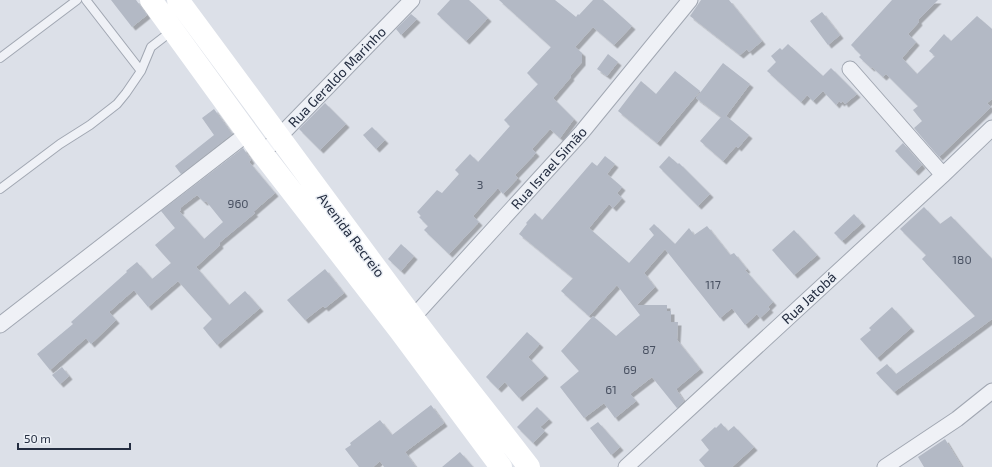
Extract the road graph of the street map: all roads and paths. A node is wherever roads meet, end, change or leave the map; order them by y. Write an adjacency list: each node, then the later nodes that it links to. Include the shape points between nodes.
1 (77, 0): 8 (lane)
2 (86, 0): 10 (lane)
3 (151, 0): 7 (main road, Avenida Recreio)
4 (178, 0): 7 (main road, Avenida Recreio)
5 (690, 0): 17 (street, Rua Israel Simão, via 582,132)
6 (407, 2): 13 (street, Rua Geraldo Marinho)
7 (182, 24): 10 (lane, via 151,47); 12 (main road, Avenida Recreio); 13 (main road, Avenida Recreio, via 252,99)
8 (0, 58)
9 (850, 69): 15 (street)
10 (141, 70): 16 (lane, via 117,104)
11 (992, 128): 15 (street, Rua Jatobá)
12 (248, 134): 14 (main road, Avenida Recreio); 18 (street)
13 (278, 138): 14 (street, Rua Geraldo Marinho); 17 (main road, Avenida Recreio)
14 (262, 153): 17 (main road, Avenida Recreio)
15 (943, 175): 22 (street, Rua Jatobá)
16 (0, 189)
17 (407, 324): 20 (main road, Avenida Recreio); 21 (main road, Avenida Recreio)
18 (0, 325)
19 (992, 391): 23 (street, via 957,419)
20 (519, 463)
21 (501, 467)
22 (626, 467)
23 (885, 467)

